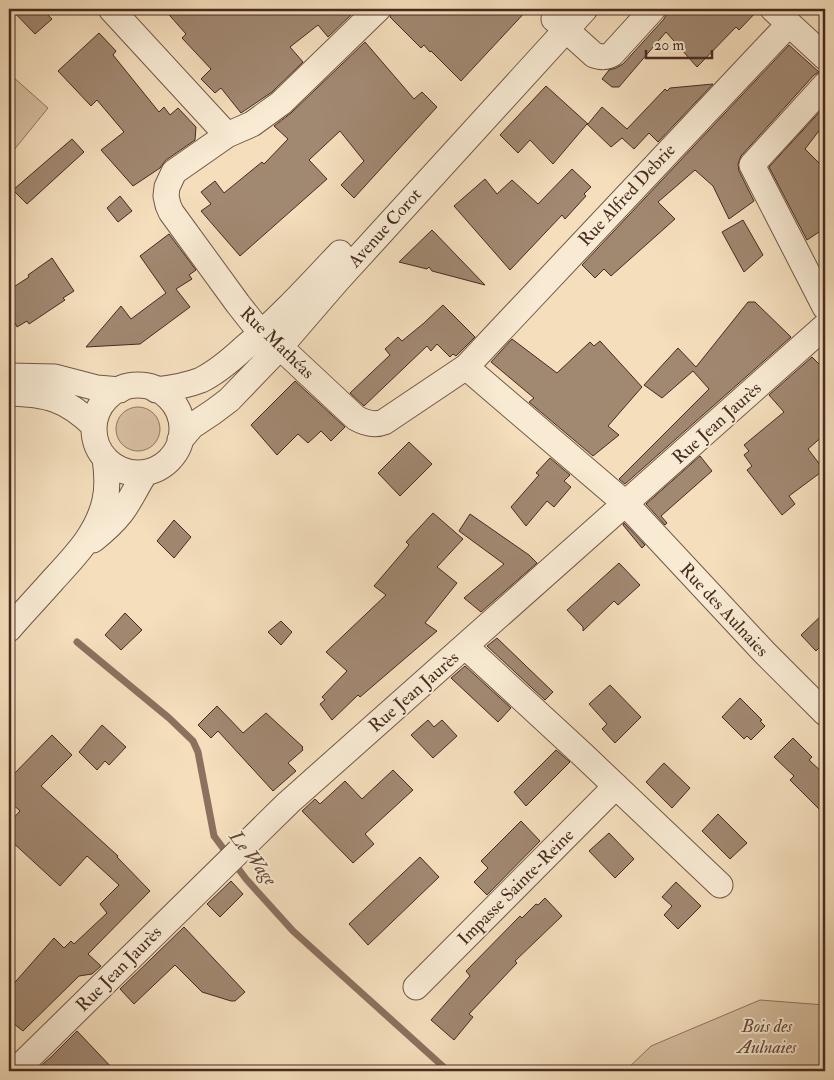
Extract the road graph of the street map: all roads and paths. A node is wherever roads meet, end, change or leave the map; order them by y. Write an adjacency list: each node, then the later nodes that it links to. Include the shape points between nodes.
1 (378, 9): 9 (street, Rue Mathéas, via 281,103 252,124)
2 (585, 9): 6 (street, Avenue Corot)
3 (653, 9): 6 (street, via 607,57 594,55)
4 (120, 12): 9 (street)
5 (785, 15): 7 (street); 13 (street, Rue Alfred Debrie)
6 (560, 19): 12 (street, Avenue Corot, via 292,304)
7 (825, 57)
8 (825, 85): 10 (street, via 752,165)
9 (227, 134): 12 (street, Rue Mathéas, via 174,172 166,196 171,212 238,304 253,324)
10 (825, 308)
11 (825, 326): 22 (street, Rue Jean Jaurès)
12 (272, 340): 13 (street, Rue Mathéas, via 356,418 374,424 384,422); 16 (street, Avenue Corot, via 189,384); 19 (street, Avenue Corot, via 229,400 192,426)
13 (466, 367): 22 (street)
14 (9, 376): 15 (street, Avenue Corot, via 55,377 97,388)
15 (120, 390): 16 (street, Avenue Corot, via 138,386); 18 (street, via 100,407)
16 (156, 390): 19 (street, via 175,407 181,426)
17 (9, 393): 18 (street, via 52,398 78,411)
18 (94, 426): 20 (street, via 98,446)
19 (180, 440): 21 (street, Avenue Corot, via 175,453 165,464)
20 (105, 458): 21 (street, via 121,470); 23 (street, via 105,501 95,528)
21 (146, 472): 23 (street, via 120,515)
22 (626, 504): 25 (street, Rue Jean Jaurès); 26 (street, Rue des Aulnaies)
23 (81, 550): 24 (street)
24 (9, 629)
25 (466, 646): 27 (street); 30 (street, Rue Jean Jaurès, via 288,804)
26 (825, 714)
27 (616, 786): 28 (street); 29 (street, Impasse Sainte-Reine)
28 (720, 886)
29 (416, 987)
30 (16, 1071)

